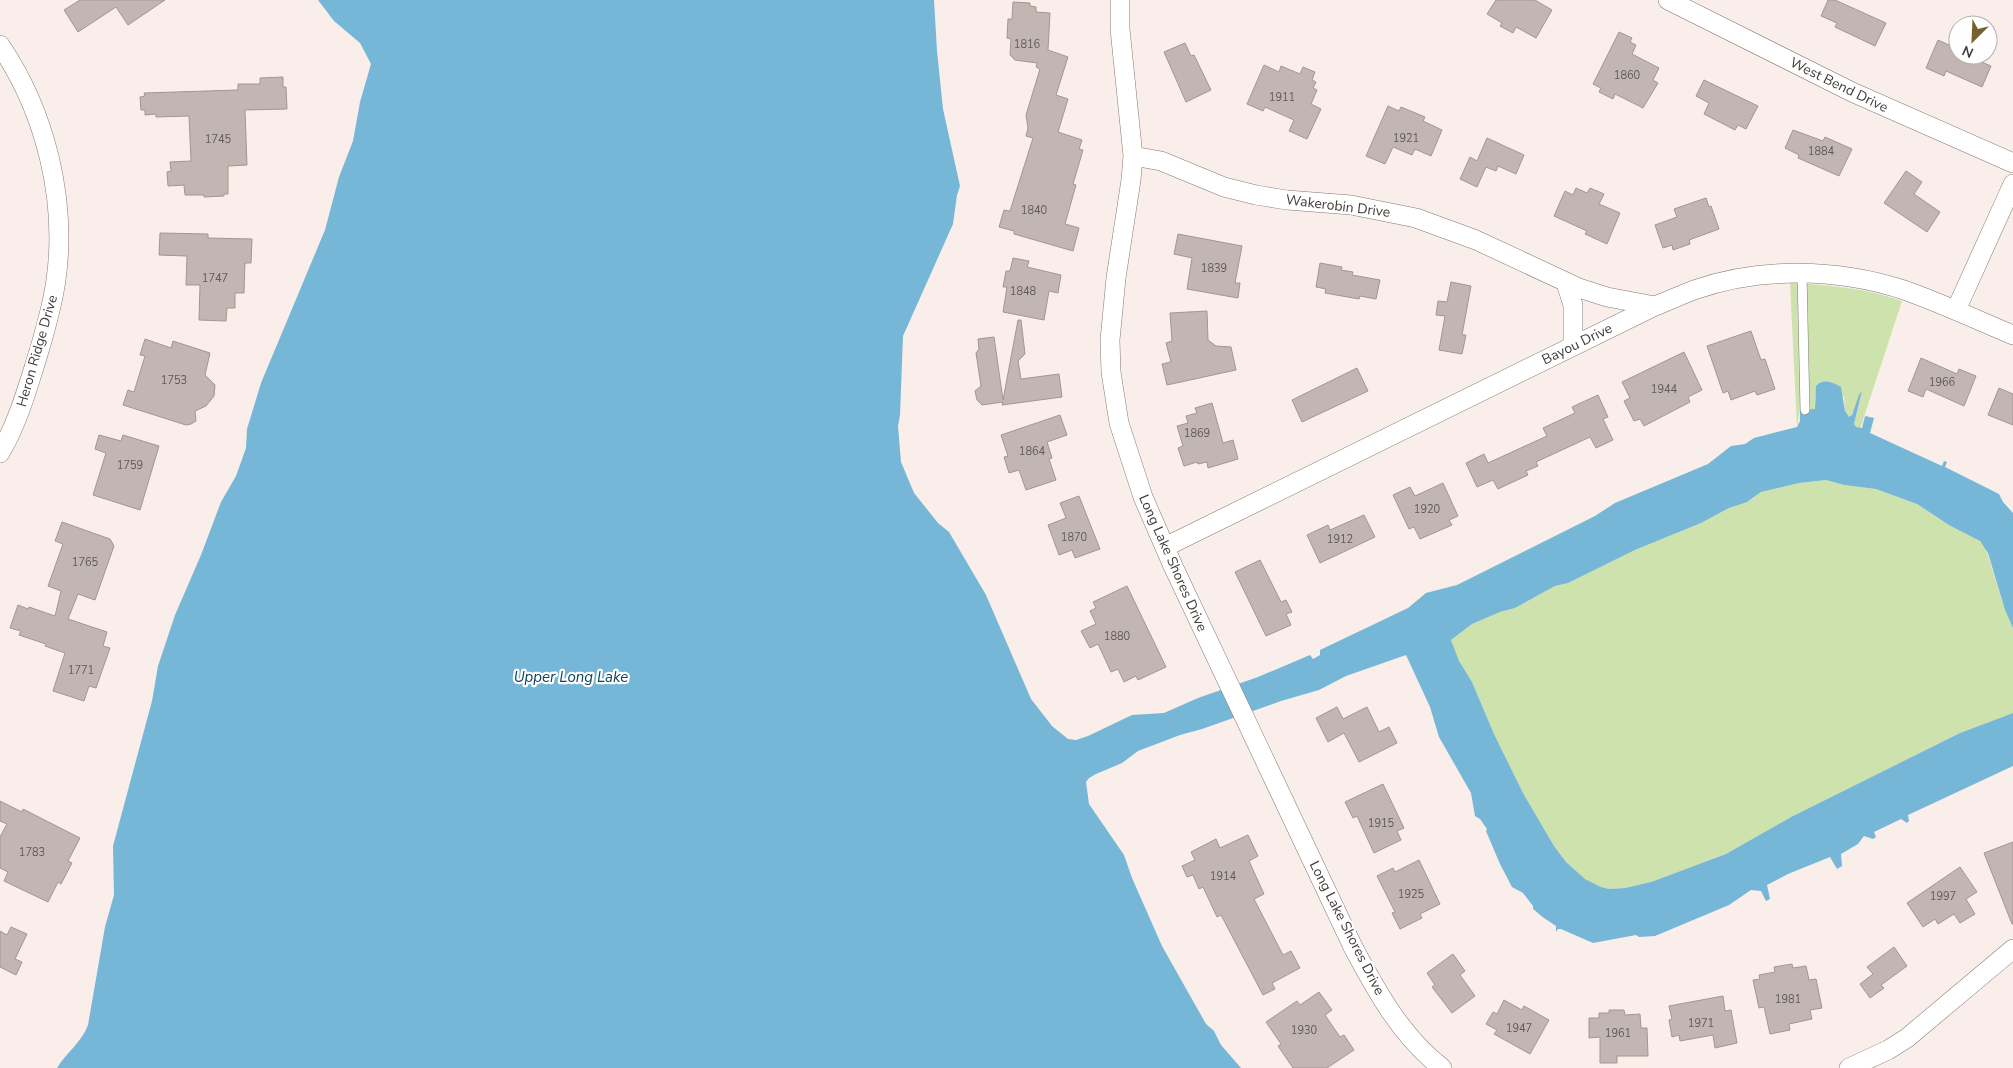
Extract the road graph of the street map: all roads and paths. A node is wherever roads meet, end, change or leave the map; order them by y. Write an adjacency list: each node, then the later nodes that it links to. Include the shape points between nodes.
1 (1120, 0): 4 (street, Long Lake Shores Drive)
2 (1668, 0): 5 (street, West Bend Drive, via 1852,92)
3 (0, 46): 14 (street, Heron Ridge Drive, via 20,79 42,131 51,167 58,225 58,262 50,313 26,395)
4 (1133, 156): 8 (street, Wakerobin Drive, via 1161,161 1224,187 1256,195 1351,205 1416,218 1476,240); 15 (street, Long Lake Shores Drive, via 1111,313 1111,372 1119,423 1129,458)
5 (2013, 163)
6 (2013, 184): 10 (street)
7 (1802, 273): 9 (street, Bayou Drive, via 1733,280 1695,290); 10 (street, Bayou Drive, via 1902,290); 13 (lane)
8 (1566, 283): 9 (street, Wakerobin Drive, via 1607,297); 12 (street, via 1573,305)
9 (1655, 306): 12 (street, Bayou Drive)
10 (1956, 310): 11 (street, Bayou Drive)
11 (2013, 336)
12 (1573, 346): 15 (street, Bayou Drive)
13 (1805, 410)
14 (0, 453)
15 (1165, 547): 17 (street, Long Lake Shores Drive, via 1353,947 1405,1033)
16 (2013, 949): 18 (street, via 1907,1038)
17 (1442, 1068)
18 (1849, 1068)

